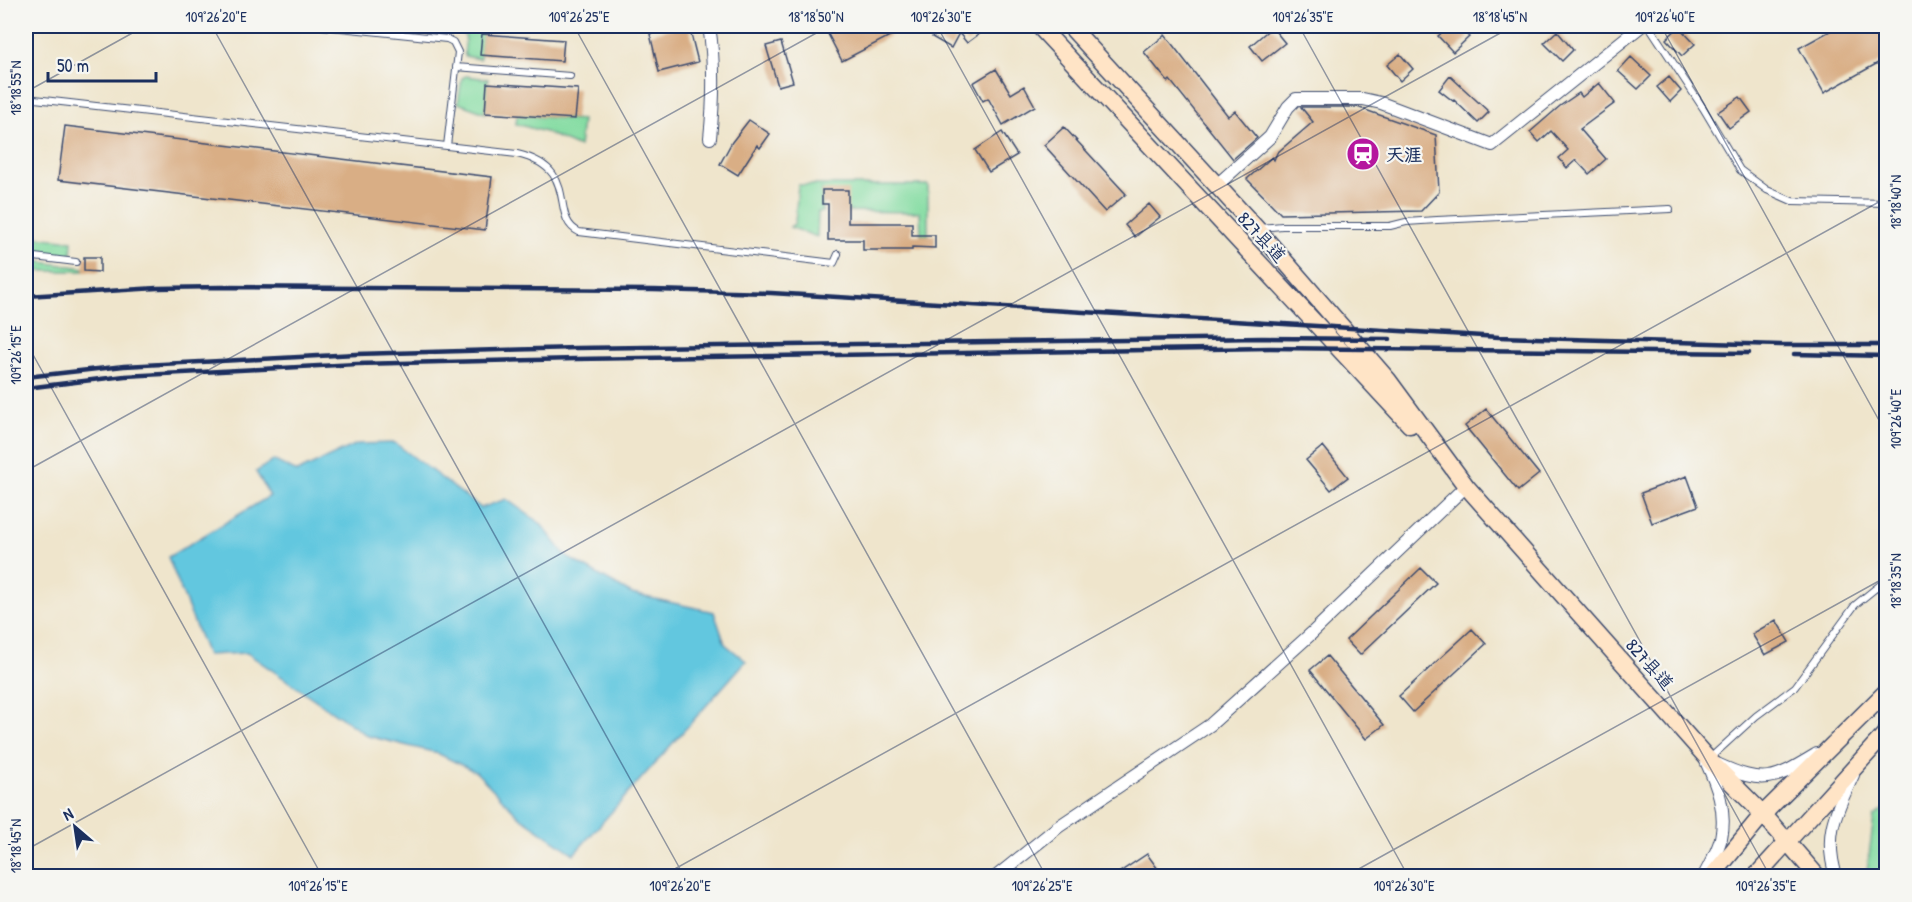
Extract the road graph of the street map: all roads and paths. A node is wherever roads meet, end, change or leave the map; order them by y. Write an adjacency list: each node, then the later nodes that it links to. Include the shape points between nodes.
1 (321, 26): 7 (lane, via 447,39 457,46)
2 (709, 26): 10 (street, via 714,86)
3 (1039, 26): 19 (main road, 827县道)
4 (1070, 26): 12 (main road, 827县道)
5 (1641, 26): 12 (street, via 1492,145 1381,103 1363,99 1296,99 1270,137)
6 (1649, 26): 13 (lane, via 1740,170 1749,177 1792,201)
7 (456, 67): 8 (lane); 11 (lane)
8 (570, 76)
9 (26, 98): 11 (lane)
10 (710, 138)
11 (447, 146): 16 (lane, via 517,154 547,166 561,193 567,222 579,232 834,263)
12 (1216, 185): 15 (main road, 827县道)
13 (1887, 203)
14 (1670, 209): 15 (lane, via 1446,219 1390,226)
15 (1256, 228): 19 (main road, 827县道, via 1388,380)
16 (838, 254)
17 (26, 256): 18 (lane)
18 (76, 262)
19 (1461, 480): 24 (main road, 827县道); 28 (street, via 1312,633 1210,725 1058,827)
20 (1887, 580): 24 (lane, via 1855,605 1795,687)
21 (1887, 692): 23 (main road)
22 (1887, 733): 25 (main road)
23 (1836, 742): 24 (street, via 1783,774 1764,778 1741,775); 26 (main road)
24 (1705, 756): 26 (main road, 827县道); 29 (street, via 1724,817 1721,839)
25 (1858, 764): 27 (main road); 33 (street, via 1834,818 1830,843)
26 (1763, 814): 27 (main road, 827县道); 30 (main road)
27 (1787, 841): 31 (main road); 32 (main road, 827县道)
28 (997, 876)
29 (1704, 876)
30 (1712, 876)
31 (1756, 876)
32 (1817, 876)
33 (1836, 876)

